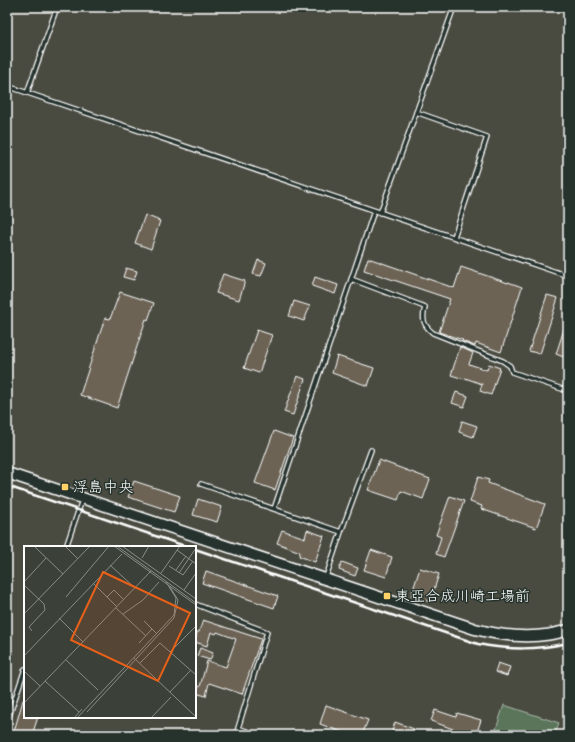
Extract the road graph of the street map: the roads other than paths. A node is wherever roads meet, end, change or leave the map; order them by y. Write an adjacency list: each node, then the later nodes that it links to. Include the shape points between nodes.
1 (57, 7): 4 (lane)
2 (454, 7): 5 (lane)
3 (7, 86): 4 (lane)
4 (27, 93): 6 (lane)
5 (416, 112): 7 (lane); 8 (lane, via 487,137)
6 (374, 211): 7 (lane); 10 (lane)
7 (380, 213): 8 (lane)
8 (454, 238): 9 (lane)
9 (568, 274)
10 (351, 279): 11 (lane, via 425,307 423,323 433,333 503,361 510,366 512,372); 16 (lane)
11 (568, 391)
12 (370, 450): 17 (lane)
13 (7, 473): 15 (street)
14 (201, 484): 16 (lane)
15 (83, 499): 18 (lane); 19 (street)
16 (274, 509): 17 (lane)
17 (340, 532): 19 (lane)
18 (66, 546)
19 (325, 580): 21 (street, via 488,633 505,636 542,636)
20 (196, 604): 24 (lane, via 267,632)
21 (568, 630)
22 (24, 672): 23 (lane)
23 (7, 722)
24 (238, 728): 25 (lane); 26 (lane)
25 (236, 735)
26 (257, 735)

